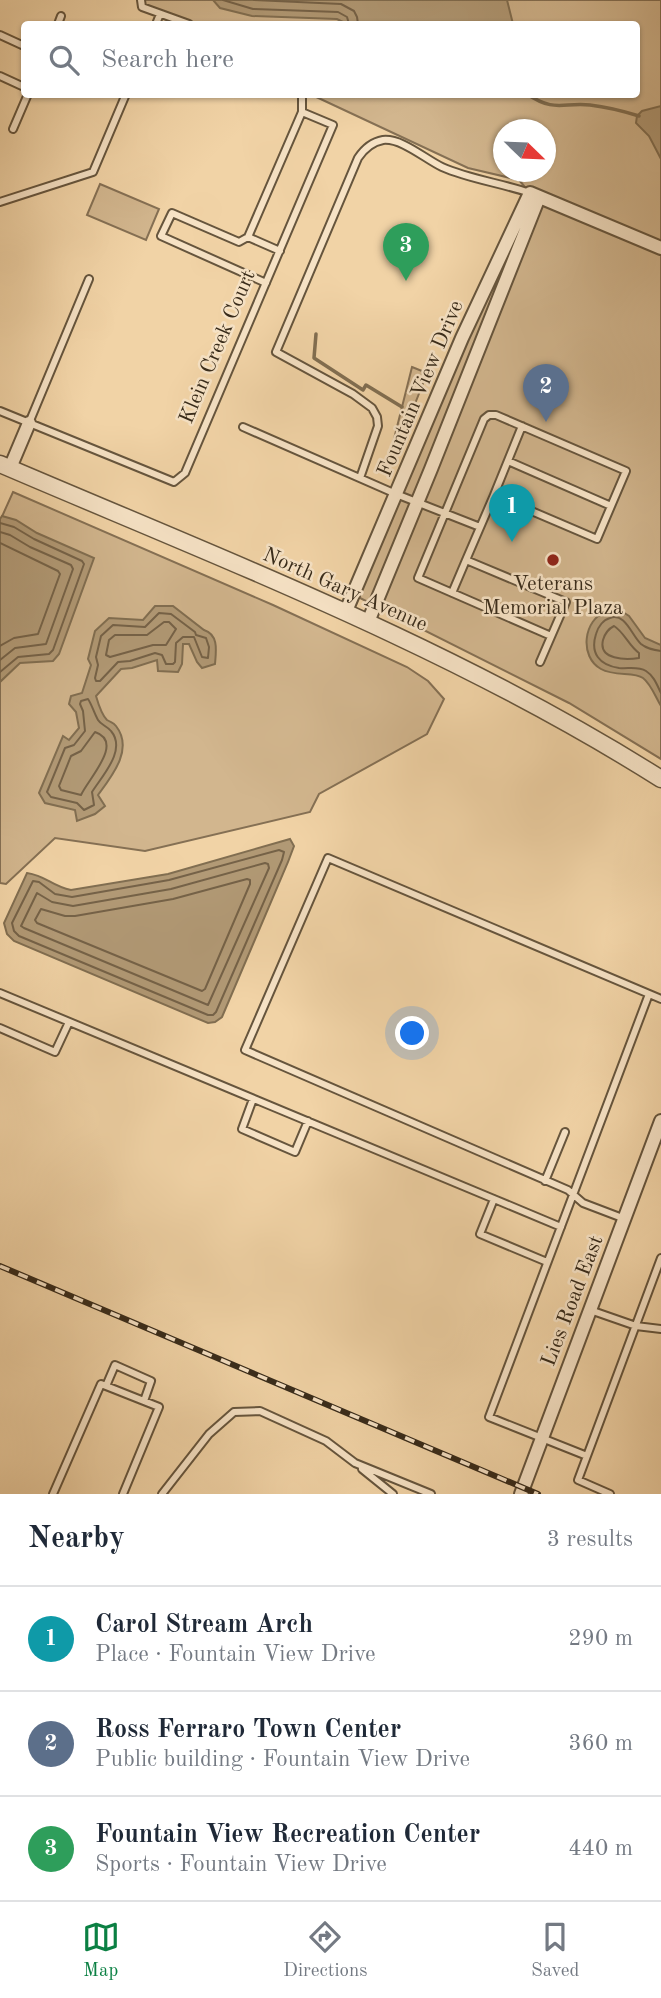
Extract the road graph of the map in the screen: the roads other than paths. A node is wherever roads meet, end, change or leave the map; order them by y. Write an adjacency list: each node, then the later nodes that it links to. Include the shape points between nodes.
1 (141, 0): 2 (lane, via 142,7)
2 (160, 14): 5 (lane); 6 (lane)
3 (61, 16): 4 (lane)
4 (59, 21)
5 (157, 21)
6 (180, 21)
7 (0, 35): 8 (lane)
8 (21, 45)
9 (0, 76): 10 (lane)
10 (21, 86)
11 (26, 98): 15 (lane)
12 (124, 98): 17 (lane, via 93,172)
13 (302, 98): 14 (lane)
14 (302, 112): 18 (lane); 20 (lane, Klein Creek Court, via 333,125)
15 (13, 129)
16 (534, 195): 19 (street); 29 (lane, via 443,167 394,141 384,140 358,158 276,352 372,408 378,426); 30 (street, Fountain View Drive, via 462,338); 32 (street, Fountain View Drive)
17 (0, 202)
18 (248, 237): 20 (lane); 22 (lane, via 239,242 172,213 161,236)
19 (661, 248)
20 (280, 251): 22 (lane, Klein Creek Court)
21 (89, 279): 24 (lane)
22 (266, 283): 24 (lane, Klein Creek Court, via 185,473 174,482)
23 (0, 411): 24 (lane, Klein Creek Court)
24 (29, 423): 28 (street)
25 (522, 426): 27 (lane); 33 (lane, via 626,471); 34 (lane, via 496,415 484,419)
26 (243, 428): 29 (lane)
27 (508, 461): 31 (lane); 33 (lane)
28 (5, 466): 38 (street, North Gary Avenue)
29 (360, 478): 30 (lane)
30 (396, 494): 32 (lane); 38 (street, Fountain View Drive)
31 (494, 495): 33 (lane, via 597,539); 35 (lane)
32 (416, 503): 34 (lane); 39 (street, Fountain View Drive)
33 (611, 506)
34 (445, 513): 35 (lane); 37 (lane, via 418,578)
35 (480, 527): 36 (lane)
36 (466, 560): 37 (lane); 40 (lane, via 566,602)
37 (452, 593): 40 (lane)
38 (346, 611): 39 (street, North Gary Avenue)
39 (368, 622): 42 (street, North Gary Avenue, via 538,707)
40 (551, 636): 41 (lane)
41 (540, 662)
42 (661, 779)
43 (0, 993): 46 (lane)
44 (649, 994): 45 (lane); 52 (lane, via 328,858 245,1050); 53 (lane)
45 (661, 999)
46 (69, 1022): 47 (lane, via 55,1052); 48 (lane)
47 (0, 1028)
48 (253, 1099): 49 (lane); 49 (lane, via 242,1129 295,1152)
49 (308, 1121): 54 (lane)
50 (661, 1121): 55 (street, Lies Road East)
51 (565, 1132): 52 (lane)
52 (545, 1181): 53 (lane)
53 (573, 1195): 55 (lane); 56 (lane)
54 (494, 1199): 56 (lane); 58 (lane, via 480,1234)
55 (625, 1219): 59 (street, Lies Road East)
56 (561, 1227): 58 (lane)
57 (661, 1258): 60 (lane)
58 (547, 1262): 64 (lane, via 489,1417)
59 (590, 1310): 60 (lane); 64 (street, Lies Road East)
60 (636, 1326): 61 (lane); 65 (lane)
61 (661, 1329)
62 (106, 1386): 63 (lane); 63 (lane, via 114,1365 151,1381); 67 (lane, via 101,1384)
63 (144, 1401): 68 (lane, via 159,1407)
64 (542, 1438): 65 (lane); 72 (street, Lies Road East)
65 (587, 1456): 73 (lane, via 578,1480)
66 (355, 1463): 69 (lane, via 326,1441 260,1411 234,1412 209,1434); 70 (lane); 71 (lane)
67 (53, 1494)
68 (123, 1494)
69 (162, 1494)
70 (393, 1494)
71 (430, 1494)
72 (521, 1494)
73 (610, 1494)

